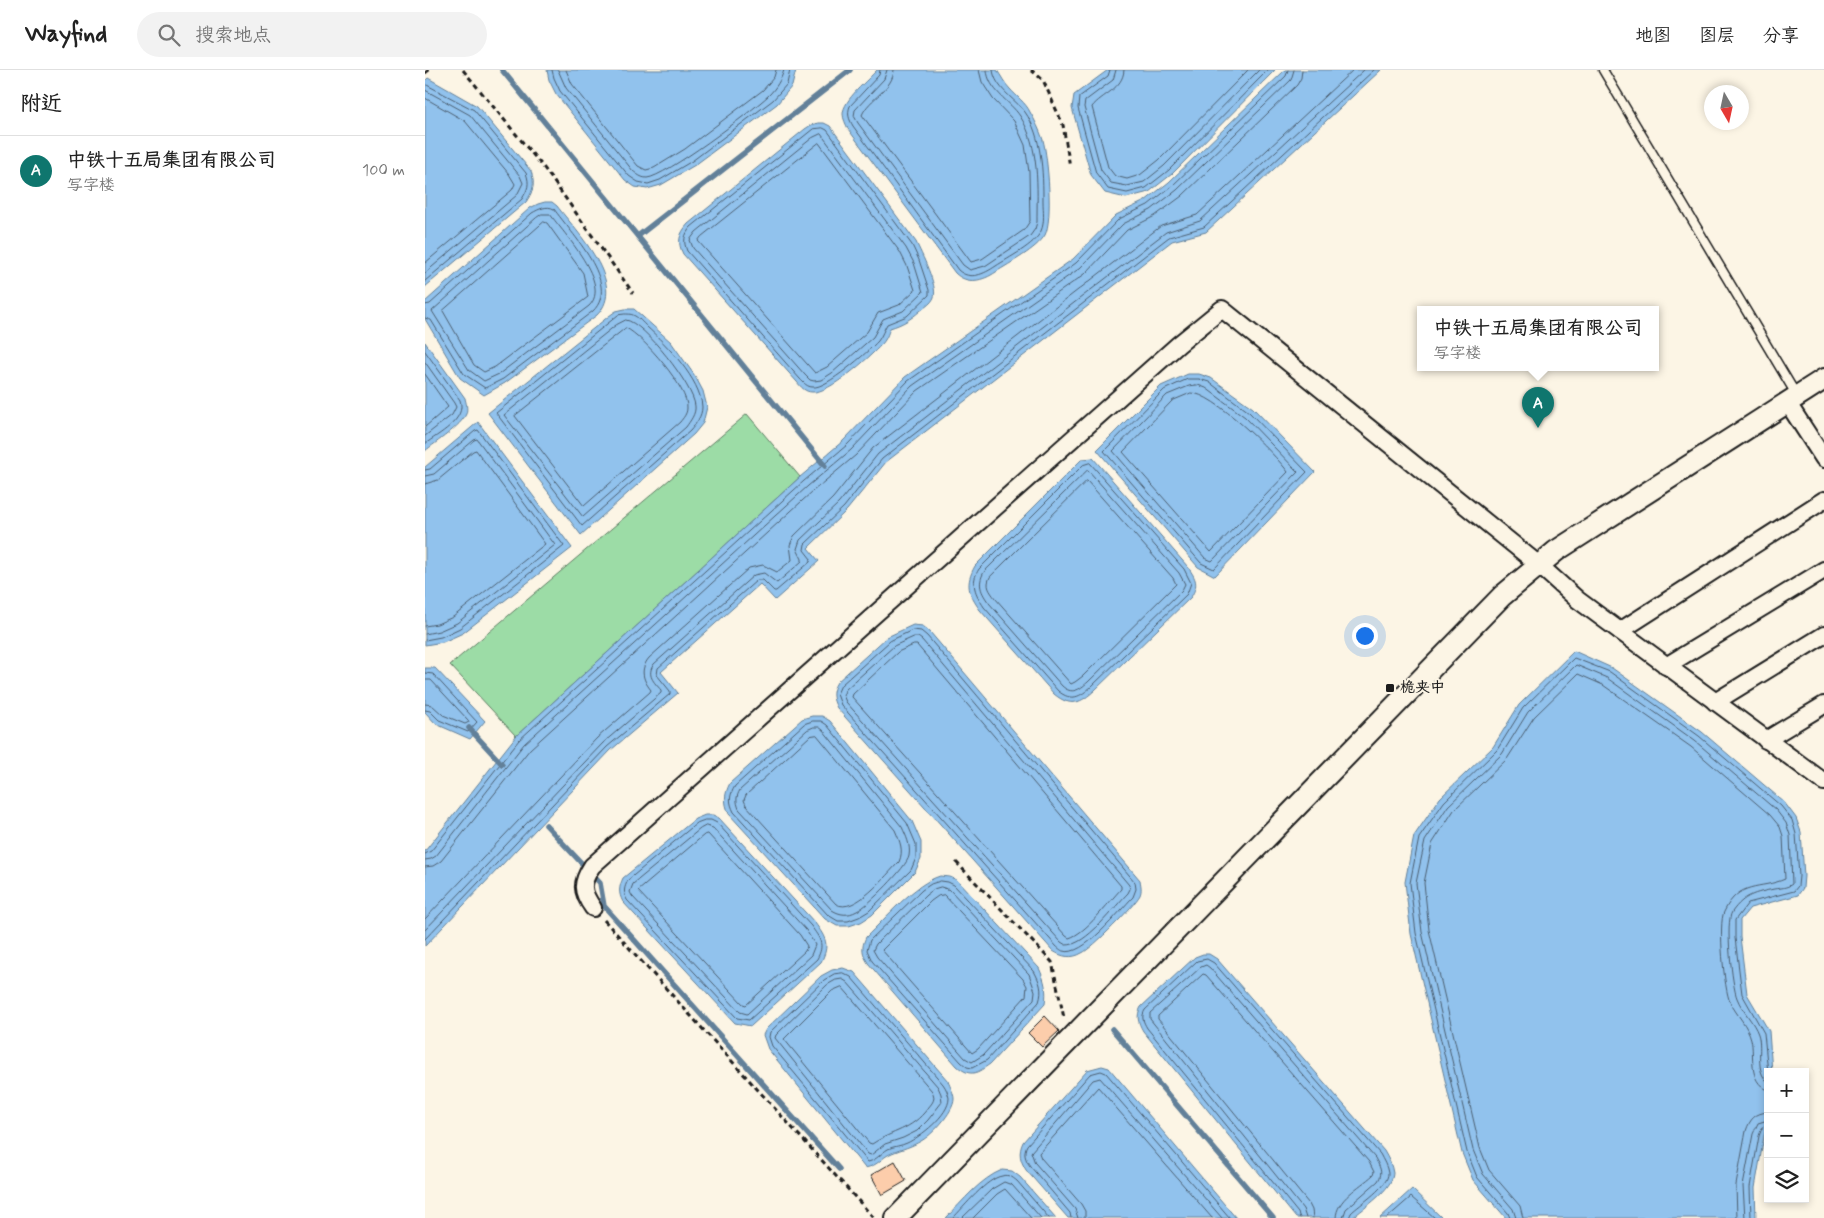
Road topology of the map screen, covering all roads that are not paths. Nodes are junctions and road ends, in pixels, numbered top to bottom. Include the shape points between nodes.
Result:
1 (1603, 70) edge
2 (1824, 379) edge
3 (1792, 399) junction
4 (1824, 459) edge
5 (1824, 500) edge
6 (1539, 565) junction
7 (1824, 570) edge
8 (1620, 631) junction
9 (1824, 635) edge
10 (1666, 666) junction
11 (1715, 702) junction
12 (1824, 705) edge
13 (1766, 740) junction
14 (1824, 782) edge
15 (593, 908) road end
16 (896, 1218) edge

1 - 3 lane
2 - 3 street
3 - 4 street
3 - 6 street
5 - 8 street
6 - 8 street
6 - 15 street via 1222,309 592,866 583,887
6 - 16 street via 1502,596
7 - 10 street
8 - 10 street
9 - 11 street
10 - 11 street
11 - 13 street
12 - 13 street
13 - 14 street

